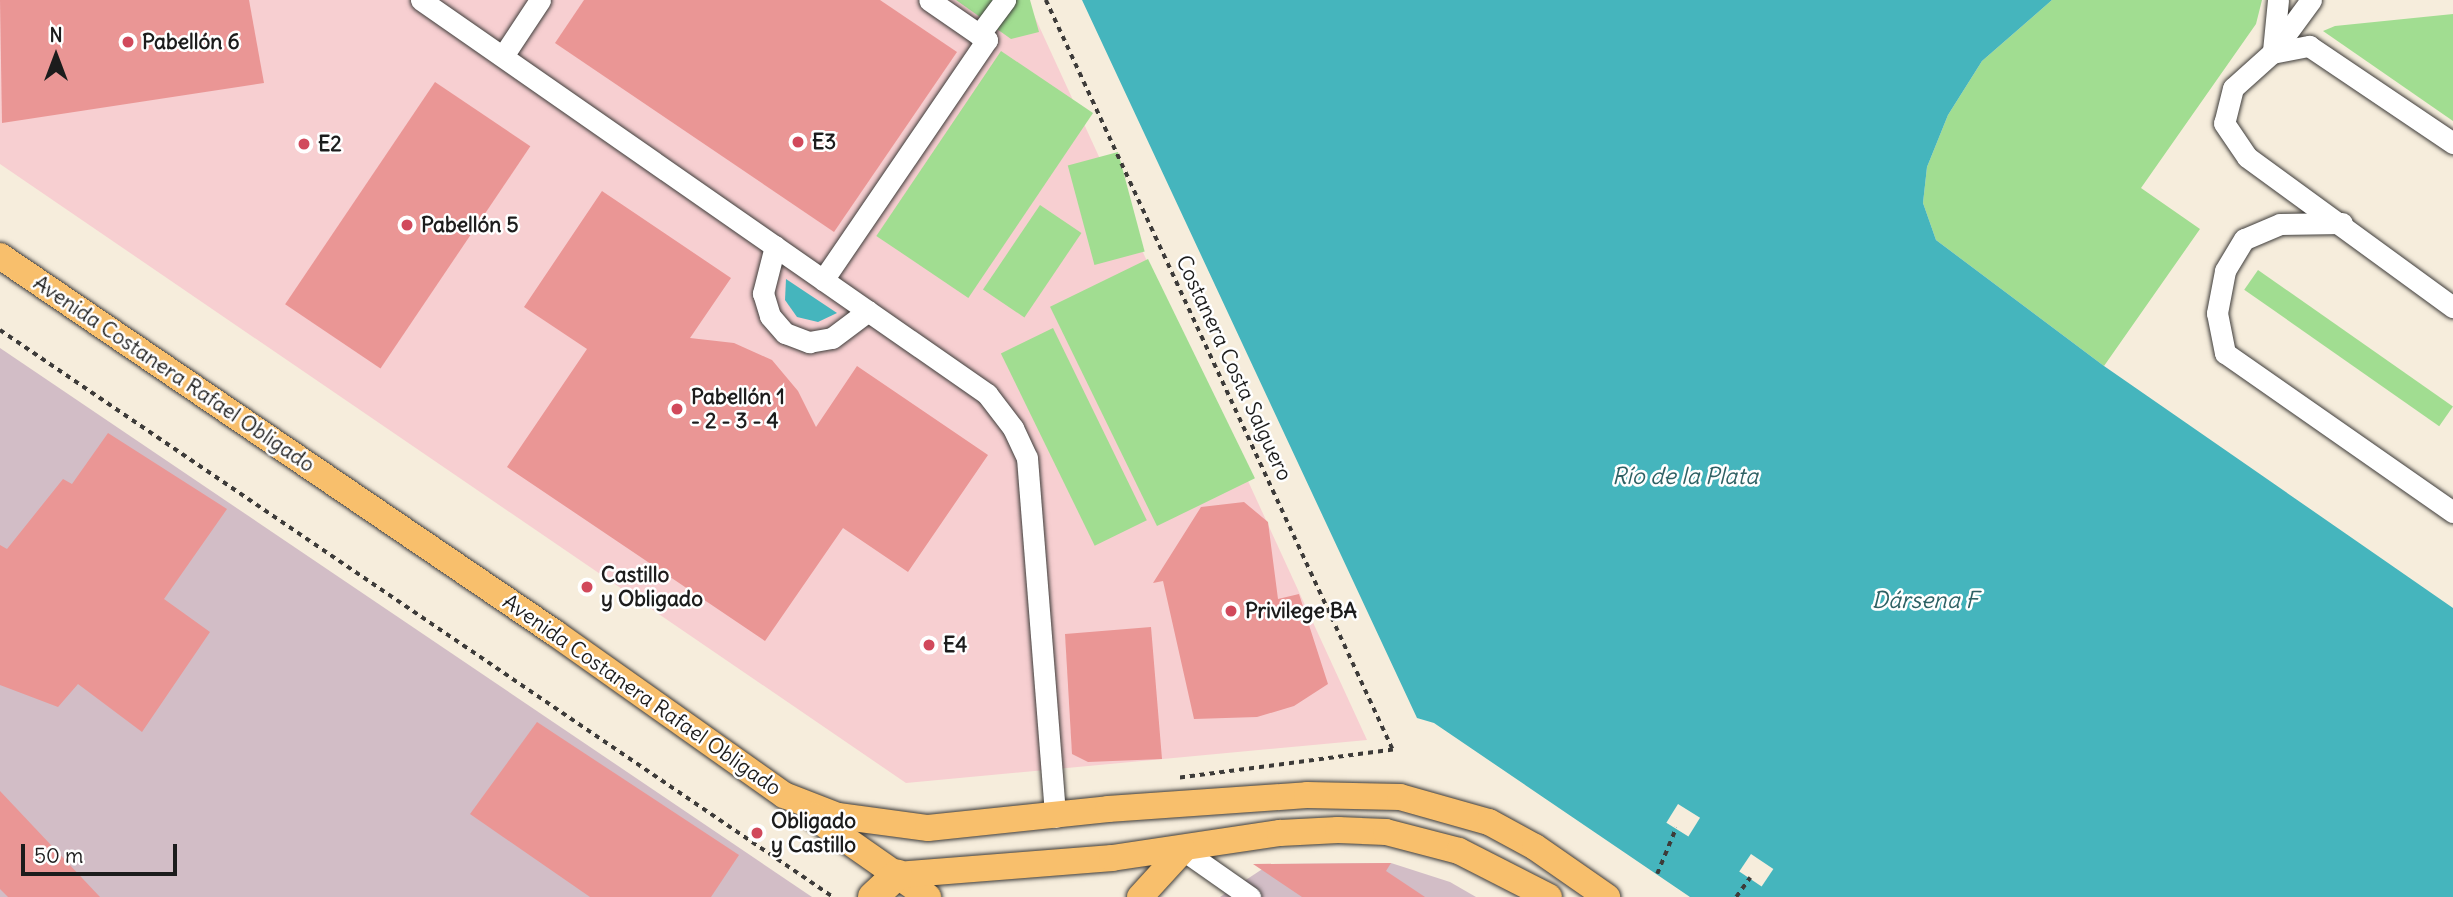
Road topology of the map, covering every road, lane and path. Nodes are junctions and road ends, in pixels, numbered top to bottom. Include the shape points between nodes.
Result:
1 (421, 0) edge
2 (540, 0) edge
3 (929, 0) edge
4 (1005, 0) edge
5 (1046, 0) edge
6 (2278, 0) edge
7 (2311, 0) edge
8 (979, 35) junction
9 (2272, 53) junction
10 (503, 56) junction
11 (2453, 143) edge
12 (2342, 223) junction
13 (775, 246) junction
14 (0, 256) edge
15 (823, 280) junction
16 (2453, 307) edge
17 (869, 311) junction
18 (0, 330) edge
19 (2453, 512) edge
20 (1174, 779) dead end
21 (784, 796) junction
22 (1055, 817) junction
23 (1676, 828) dead end
24 (1183, 850) junction
25 (1657, 874) dead end
26 (897, 875) junction
27 (1750, 878) dead end
28 (833, 897) edge
29 (873, 897) edge
30 (928, 897) edge
31 (1140, 897) edge
32 (1250, 897) edge
33 (1549, 897) edge
34 (1607, 897) edge
35 (1736, 897) edge

1 - 10 street
2 - 10 street
3 - 8 street
4 - 8 street
5 - 20 path, Costanera Costa Salguero via 1393,750
6 - 9 street
7 - 9 street
8 - 15 street via 987,40
9 - 11 street via 2308,46
9 - 12 street via 2233,88 2224,123 2247,157
10 - 13 street
12 - 16 street
12 - 19 street via 2280,224 2244,239 2225,271 2217,313 2225,353
13 - 15 street
13 - 17 street via 763,293 771,316 785,334 809,342 832,338
14 - 21 main road, Avenida Costanera Rafael Obligado via 555,633
15 - 17 street
17 - 22 street via 987,394 1013,428 1027,458
18 - 28 path
21 - 22 main road, Avenida Costanera Rafael Obligado via 838,816 882,825 953,828
21 - 26 main road
22 - 34 main road, Avenida Costanera Rafael Obligado via 1318,795 1400,797 1489,822 1535,846
23 - 25 path
24 - 26 main road
24 - 31 main road
24 - 32 street
24 - 33 main road via 1316,830 1386,832 1460,851
26 - 29 highway
26 - 30 main road
27 - 35 path

